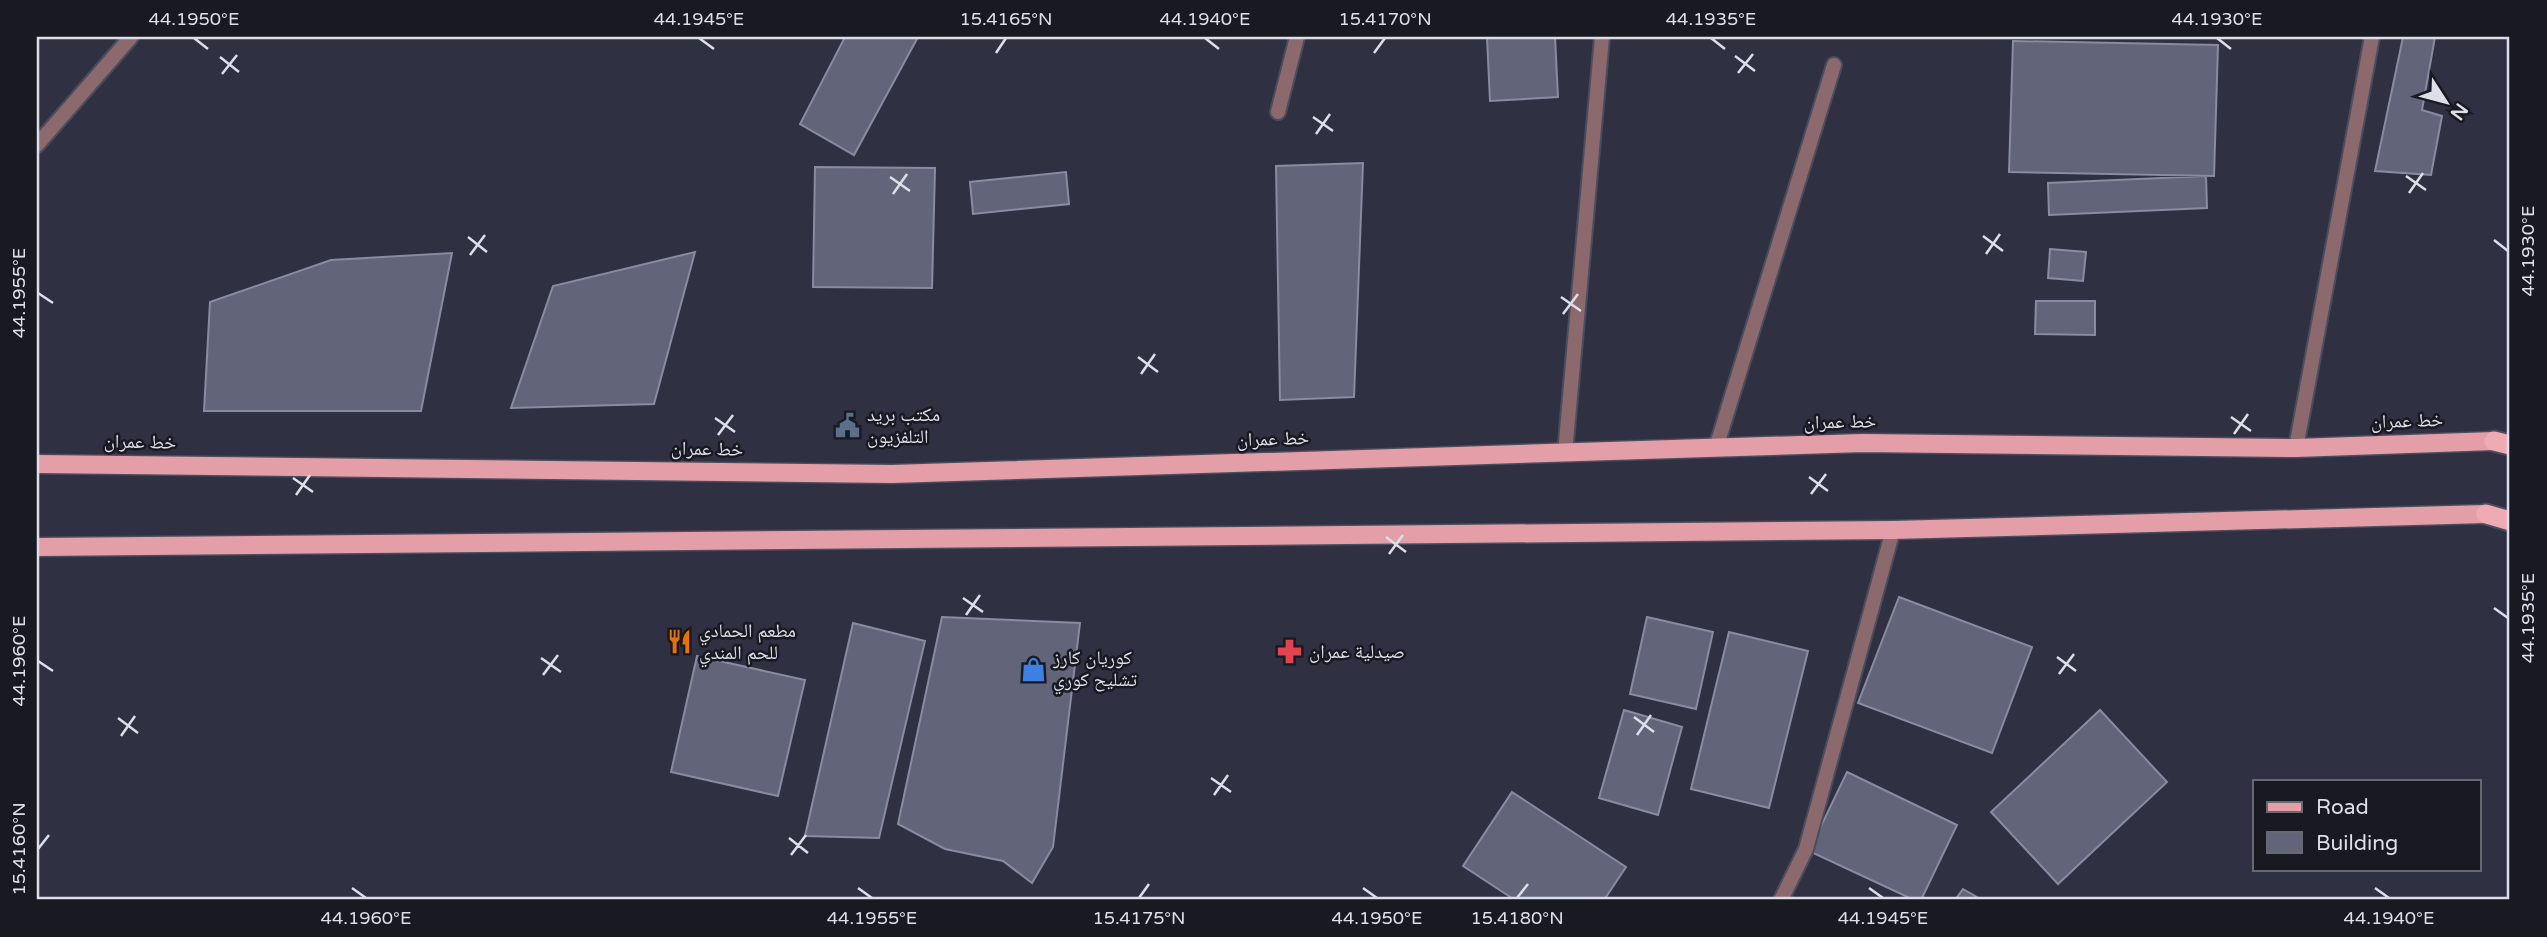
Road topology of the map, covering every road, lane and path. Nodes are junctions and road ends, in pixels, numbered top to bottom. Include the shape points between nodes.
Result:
1 (131, 37) edge
2 (1297, 37) edge
3 (1602, 37) edge
4 (2372, 37) edge
5 (1834, 65) dead end
6 (1278, 112) dead end
7 (37, 145) edge
8 (2505, 441) edge
9 (1716, 448) junction
10 (2296, 448) junction
11 (1565, 453) junction
12 (37, 464) edge
13 (2510, 513) edge
14 (2486, 514) junction
15 (2510, 521) edge
16 (1893, 530) junction
17 (37, 547) edge
18 (1781, 900) edge

1 - 7 street
2 - 6 street
3 - 11 street
4 - 10 street
5 - 9 street
8 - 10 main road, خط عمران
9 - 10 main road, خط عمران via 1862,443
9 - 11 main road, خط عمران
11 - 12 main road, خط عمران via 892,474
13 - 14 highway
14 - 15 highway
14 - 16 main road
16 - 17 main road
16 - 18 street via 1806,849

